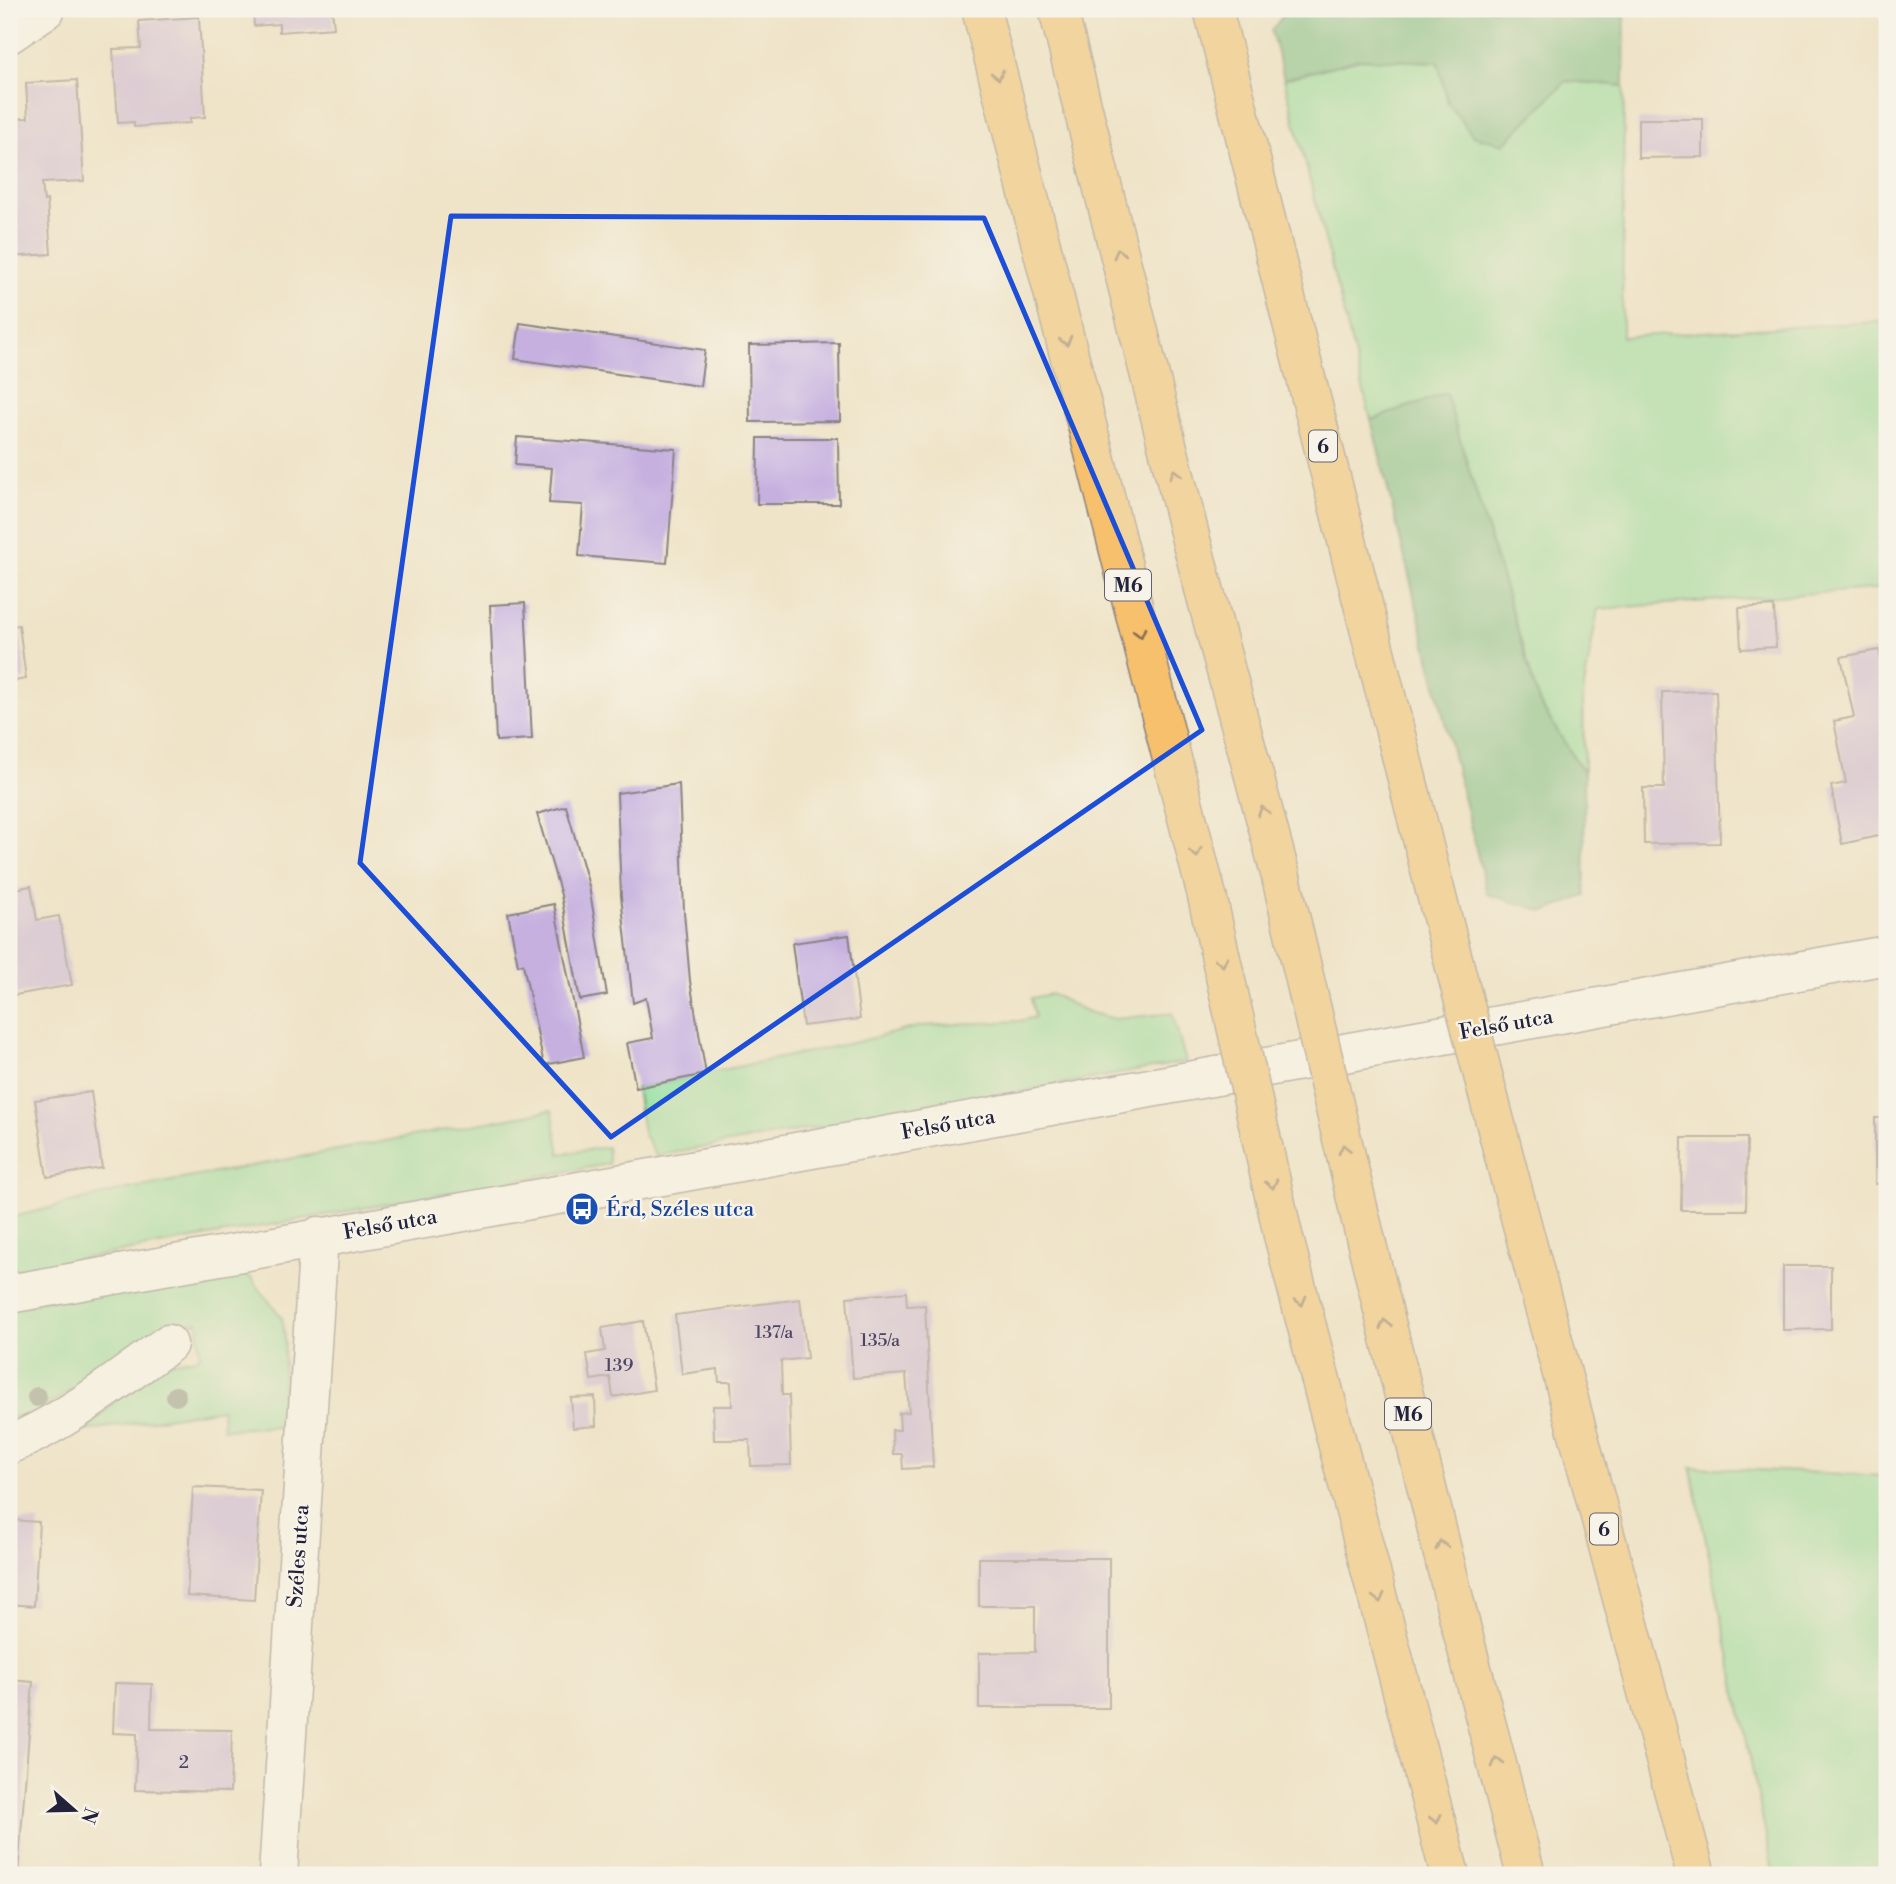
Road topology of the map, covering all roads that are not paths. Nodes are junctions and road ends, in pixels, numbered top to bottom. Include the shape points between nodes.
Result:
1 (46, 9) edge
2 (982, 9) edge
3 (1058, 9) edge
4 (1213, 9) edge
5 (9, 34) edge
6 (1887, 955) edge
7 (319, 1236) junction
8 (9, 1293) edge
9 (168, 1344) dead end
10 (9, 1445) edge
11 (278, 1875) edge
12 (1450, 1875) edge
13 (1526, 1875) edge
14 (1696, 1875) edge

1 - 5 street
2 -> 12 main road, M6, bridge via 1207,896 1283,1235
13 -> 3 main road, M6, bridge via 1360,1216 1281,877
4 - 14 main road, 6, bridge via 1433,883
6 - 7 street, Felső utca
7 - 8 street, Felső utca
7 - 11 street, Széles utca
9 - 10 street via 38,1433

